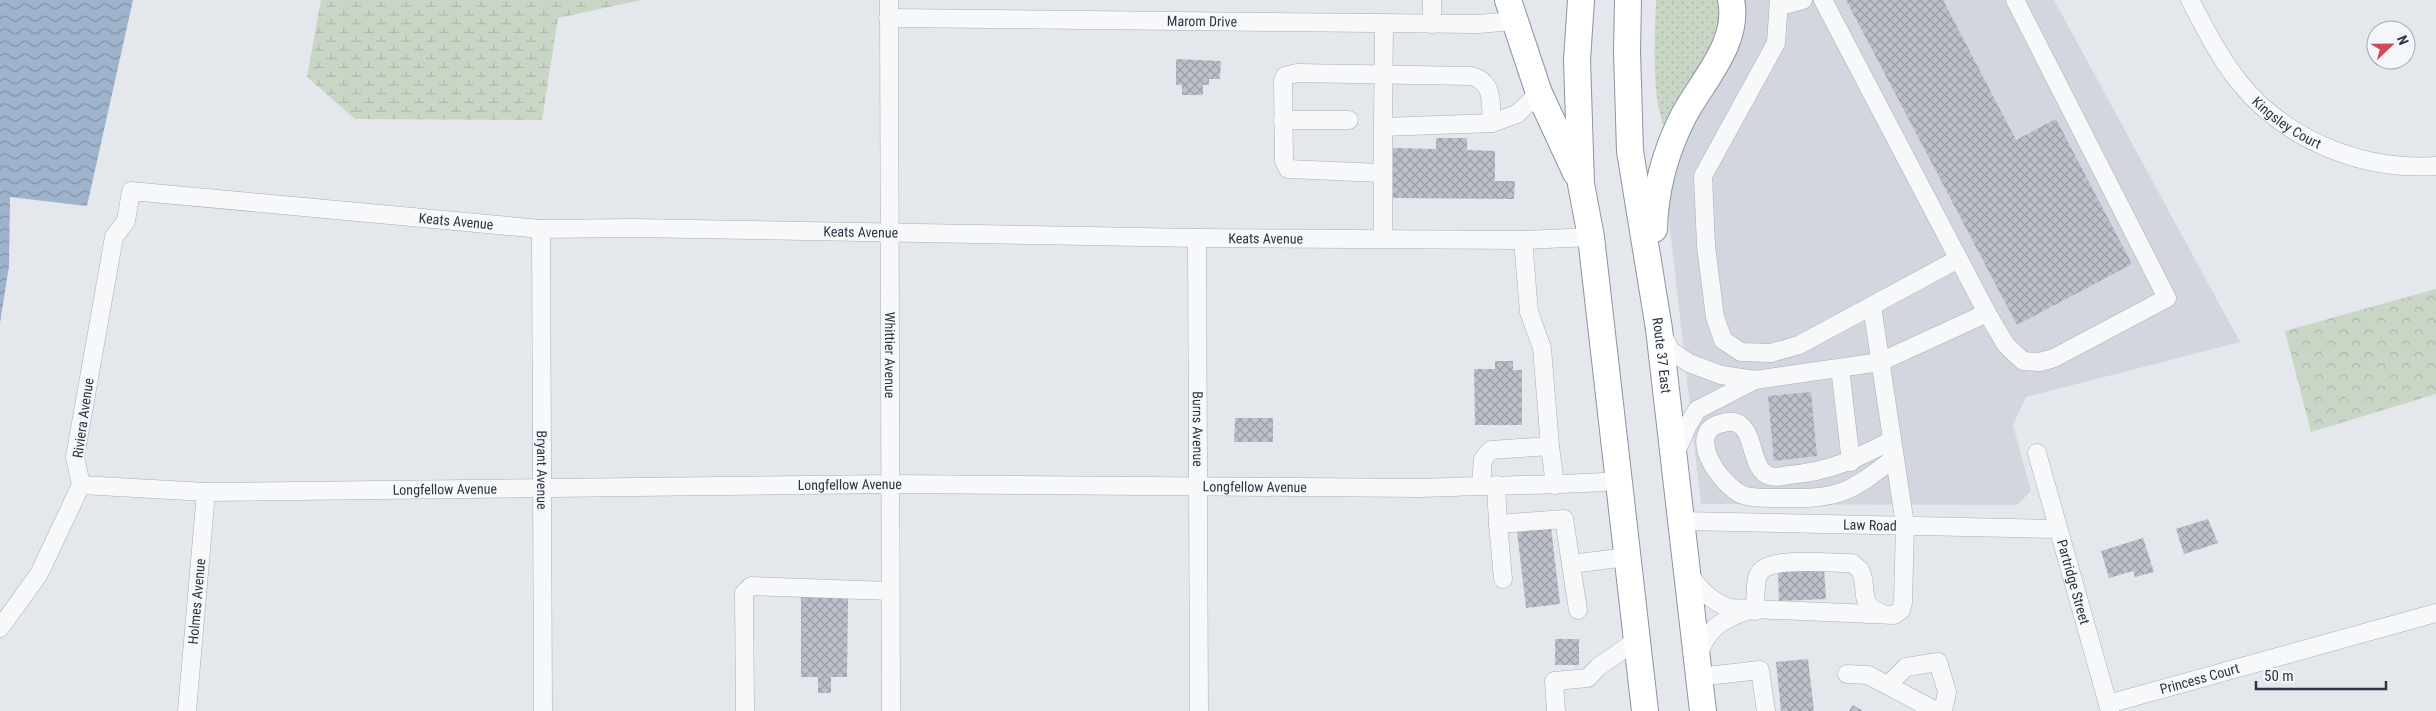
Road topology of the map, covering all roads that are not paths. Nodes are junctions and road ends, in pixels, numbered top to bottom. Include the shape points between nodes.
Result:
1 (1432, 0) edge
2 (1581, 0) edge
3 (1628, 0) edge
4 (1731, 0) edge
5 (1803, 0) edge
6 (1823, 0) edge
7 (2014, 0) edge
8 (2190, 0) edge
9 (1780, 3) edge
10 (889, 9) edge
11 (1511, 11) edge
12 (1384, 23) junction
13 (1432, 24) junction
14 (1383, 76) junction
15 (1539, 93) junction
16 (1283, 120) junction
17 (1349, 120) dead end
18 (1492, 123) junction
19 (1383, 127) junction
20 (2436, 166) edge
21 (1382, 173) junction
22 (1581, 184) junction
23 (131, 191) joint
24 (541, 229) junction
25 (889, 232) junction
26 (1591, 237) junction
27 (1197, 238) junction
28 (1382, 238) junction
29 (1523, 240) junction
30 (1958, 259) junction
31 (1654, 298) junction
32 (1872, 306) junction
33 (1987, 313) junction
34 (1659, 329) junction
35 (1880, 362) junction
36 (1840, 368) junction
37 (1755, 380) junction
38 (1892, 440) junction
39 (1550, 446) junction
40 (2037, 453) dead end
41 (1675, 454) junction
42 (1894, 458) junction
43 (1851, 462) junction
44 (1618, 481) junction
45 (890, 484) junction
46 (81, 485) junction
47 (1488, 485) junction
48 (1555, 485) junction
49 (1199, 486) junction
50 (544, 488) junction
51 (206, 492) junction
52 (1682, 521) junction
53 (1498, 524) junction
54 (1905, 525) junction
55 (2057, 529) junction
56 (1627, 557) junction
57 (1571, 564) junction
58 (1688, 570) junction
59 (1503, 579) dead end
60 (890, 591) junction
61 (1578, 610) dead end
62 (1752, 611) junction
63 (2436, 613) edge
64 (1883, 614) junction
65 (0, 628) edge
66 (1637, 640) junction
67 (1697, 670) junction
68 (1847, 674) dead end
69 (1888, 685) junction
70 (2109, 708) edge
71 (187, 711) edge
72 (543, 711) edge
73 (745, 711) edge
74 (891, 711) edge
75 (1199, 711) edge
76 (1556, 711) edge
77 (1645, 711) edge
78 (1702, 711) edge
79 (1766, 711) edge
80 (1936, 711) edge
81 (1943, 711) edge

1 - 13 street
2 - 22 highway via 1577,60
3 - 31 highway, Route 37 East via 1630,151
4 - 31 highway via 1730,32 1684,116 1662,168 1654,200
5 - 9 street
6 - 30 street
7 - 33 street via 2167,298 2054,358 2040,362 2023,362 2006,345
8 - 20 street, Kingsley Court via 2212,43 2240,83 2265,108 2304,137 2342,154 2368,161 2417,168
9 - 32 street via 1776,43 1703,176 1706,246 1715,317 1723,340 1741,352 1771,353 1799,345
10 - 12 street, Marom Drive
10 - 25 street, Whittier Avenue
11 - 13 street, Marom Drive via 1478,24
11 - 15 highway
12 - 13 street, Marom Drive
12 - 14 street
14 - 16 street via 1287,74 1283,80
14 - 18 street via 1480,78 1489,89
14 - 19 street
15 - 18 street via 1517,114
15 - 22 highway
16 - 17 street
16 - 21 street via 1284,161 1288,169
18 - 19 street
19 - 21 street
21 - 28 street
22 - 26 highway
23 - 24 street, Keats Avenue
23 - 46 street, Riviera Avenue via 126,222 114,237 75,457
24 - 25 street, Keats Avenue
24 - 50 street, Bryant Avenue
25 - 27 street, Keats Avenue
25 - 45 street, Whittier Avenue
26 - 29 street, Keats Avenue
26 - 44 highway
27 - 28 street, Keats Avenue
27 - 49 street, Burns Avenue
28 - 29 street, Keats Avenue
29 - 39 street via 1529,312 1542,348
30 - 32 street
30 - 33 street
31 - 34 highway, Route 37 East
32 - 35 street
33 - 35 street
34 - 37 street via 1671,351 1689,363 1721,375
34 - 41 highway, Route 37 East
35 - 36 street
35 - 38 street
36 - 37 street
36 - 43 street
37 - 41 street via 1697,410
38 - 42 street
38 - 43 street
39 - 47 street via 1491,450 1483,458
39 - 48 street
40 - 55 street, Partridge Street
41 - 52 highway, Route 37 East
42 - 43 street via 1866,480 1839,494 1820,498 1743,495 1727,485 1715,471 1706,453 1706,438 1718,424 1740,425 1749,436 1761,472 1771,477 1808,474
42 - 54 street
44 - 48 street, Longfellow Avenue
44 - 56 highway
45 - 49 street, Longfellow Avenue
45 - 50 street, Longfellow Avenue
45 - 60 street, Whittier Avenue
46 - 51 street, Longfellow Avenue
46 - 65 street via 39,574
47 - 48 street, Longfellow Avenue
47 - 49 street, Longfellow Avenue via 1420,488
47 - 53 street
49 - 75 street, Burns Avenue
50 - 51 street, Longfellow Avenue
50 - 72 street, Bryant Avenue
51 - 71 street, Holmes Avenue
52 - 54 street, Law Road
52 - 58 highway, Route 37 East
53 - 57 street via 1564,519
53 - 59 street
54 - 55 street, Law Road
54 - 64 street via 1903,602 1901,610 1894,615
55 - 70 street, Partridge Street
56 - 57 street
56 - 66 highway
57 - 61 street
58 - 62 street via 1712,601 1729,608
58 - 67 highway, Route 37 East
60 - 73 street via 751,586 744,593
60 - 74 street, Whittier Avenue
62 - 64 street
62 - 64 street via 1758,576 1766,567 1782,563 1852,563 1860,570 1866,602 1874,611
62 - 67 street via 1730,617 1715,627 1703,640
63 - 70 street, Princess Court
66 - 76 street via 1598,667 1588,678 1554,681
66 - 77 highway
67 - 78 highway, Route 37 East
67 - 79 street via 1760,670
68 - 69 street via 1868,675
69 - 80 street
69 - 81 street via 1906,667 1938,662 1947,692

